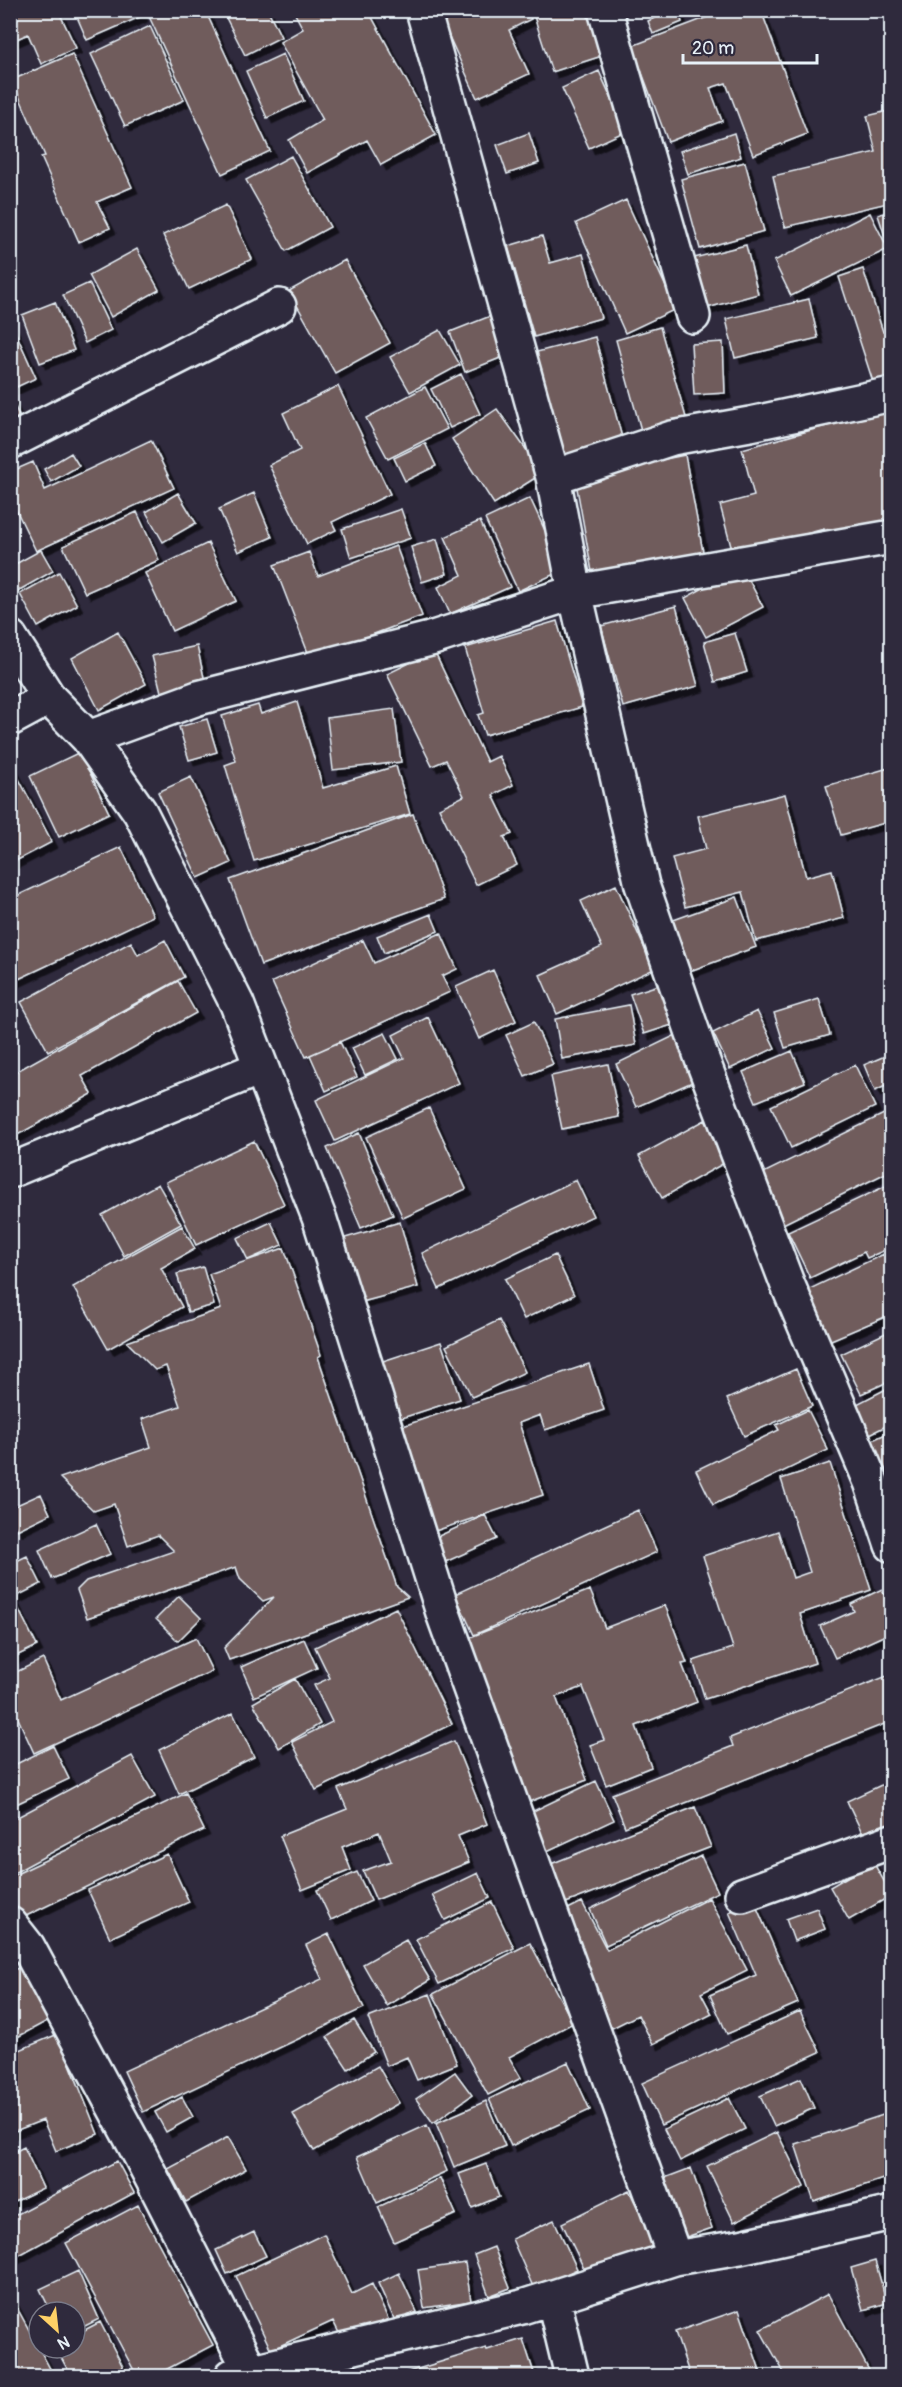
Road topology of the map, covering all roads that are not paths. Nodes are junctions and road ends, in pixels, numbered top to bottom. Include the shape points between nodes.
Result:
1 (423, 10) edge
2 (605, 10) edge
3 (279, 306) dead end
4 (693, 316) dead end
5 (891, 394) edge
6 (10, 442) edge
7 (553, 477) junction
8 (891, 537) edge
9 (575, 592) junction
10 (10, 637) edge
11 (50, 698) junction
12 (10, 719) edge
13 (88, 738) junction
14 (260, 1068) junction
15 (10, 1171) edge
16 (891, 1545) edge
17 (891, 1841) edge
18 (742, 1895) dead end
19 (10, 1924) edge
20 (891, 2213) edge
21 (675, 2258) junction
22 (553, 2297) junction
23 (242, 2374) edge
24 (572, 2376) edge

1 - 7 street
2 - 4 street
3 - 6 street
5 - 7 street via 672,438
7 - 9 street
8 - 9 street
9 - 13 street via 430,639 198,698
9 - 16 street via 642,885 702,1059 787,1283 871,1482
10 - 11 street
11 - 12 street
11 - 13 street
13 - 14 street via 140,812 237,1004
14 - 15 street
14 - 21 street via 320,1220 444,1616
17 - 18 street
19 - 23 street via 27,1947 141,2157
20 - 21 street
21 - 22 street
22 - 23 street
22 - 24 street

